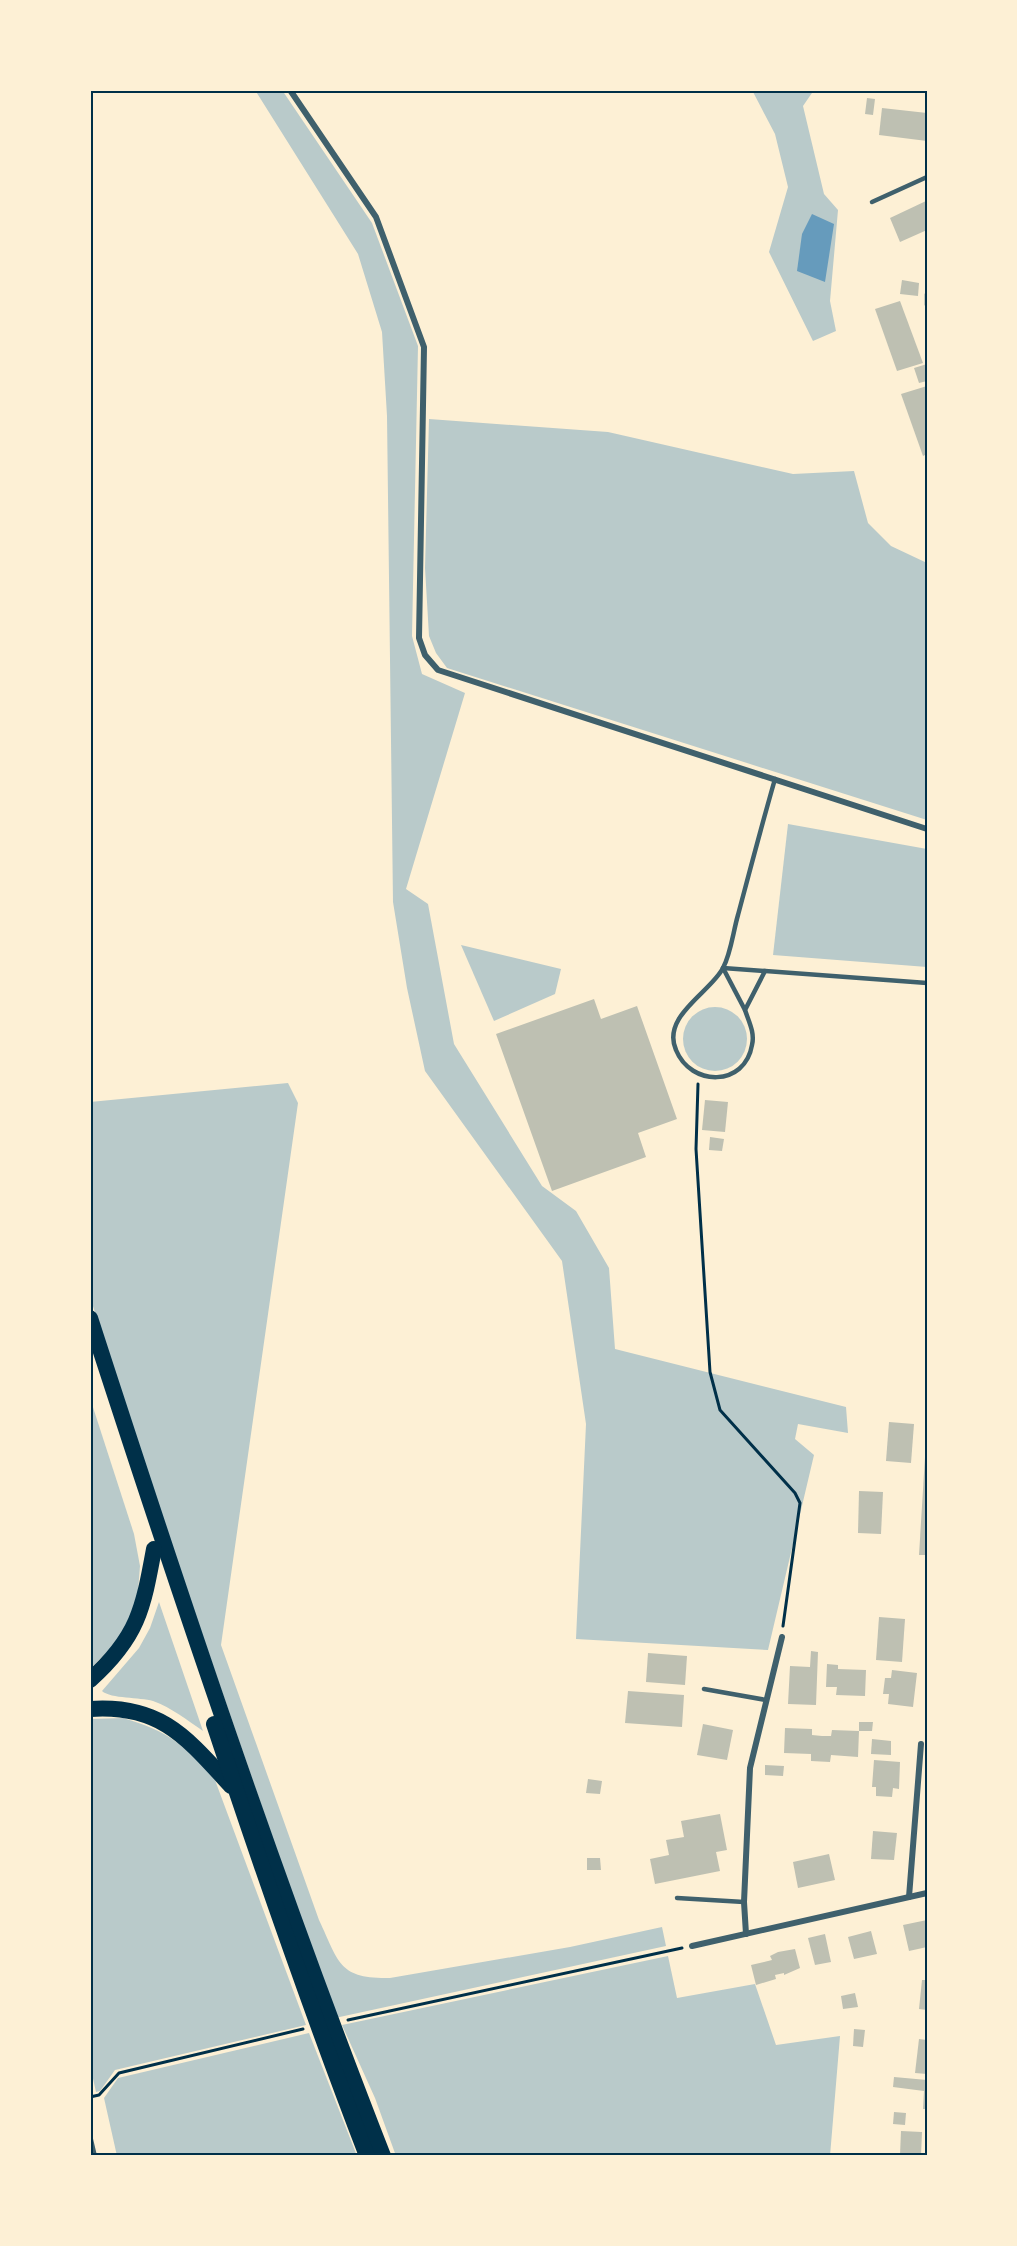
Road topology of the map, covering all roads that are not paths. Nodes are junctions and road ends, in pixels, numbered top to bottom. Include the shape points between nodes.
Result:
1 (290, 90) edge
2 (927, 177) edge
3 (872, 202) dead end
4 (927, 294) edge
5 (927, 305) edge
6 (775, 779) junction
7 (927, 829) edge
8 (723, 968) junction
9 (765, 971) junction
10 (927, 983) edge
11 (745, 1010) junction
12 (90, 1318) edge
13 (90, 1354) edge
14 (154, 1549) junction
15 (782, 1637) road end
16 (90, 1680) edge
17 (704, 1689) dead end
18 (766, 1700) junction
19 (90, 1709) edge
20 (921, 1744) dead end
21 (234, 1789) junction
22 (927, 1893) edge
23 (909, 1897) junction
24 (677, 1898) dead end
25 (744, 1902) junction
26 (746, 1934) junction
27 (692, 1946) road end
28 (90, 2139) edge
29 (94, 2156) edge
30 (367, 2156) edge
31 (382, 2156) edge

1 - 6 street via 376,217 424,347 419,638 425,655 438,670
2 - 3 lane
4 - 5 lane
6 - 7 street
6 - 8 lane
8 - 9 lane
8 - 11 lane
8 - 11 lane via 677,1023 674,1047 684,1066 711,1078 724,1076 746,1061 752,1046 752,1028
9 - 10 lane
9 - 11 lane
12 - 31 highway via 260,1823
13 - 14 highway
14 - 16 highway via 143,1606 131,1633 109,1663
14 - 21 highway
15 - 18 street
17 - 18 lane
18 - 25 street via 750,1768
19 - 21 highway via 123,1709 159,1719 191,1742
20 - 23 street
21 - 30 highway
22 - 23 street
23 - 26 street
24 - 25 lane
25 - 26 street
26 - 27 street
28 - 29 street

